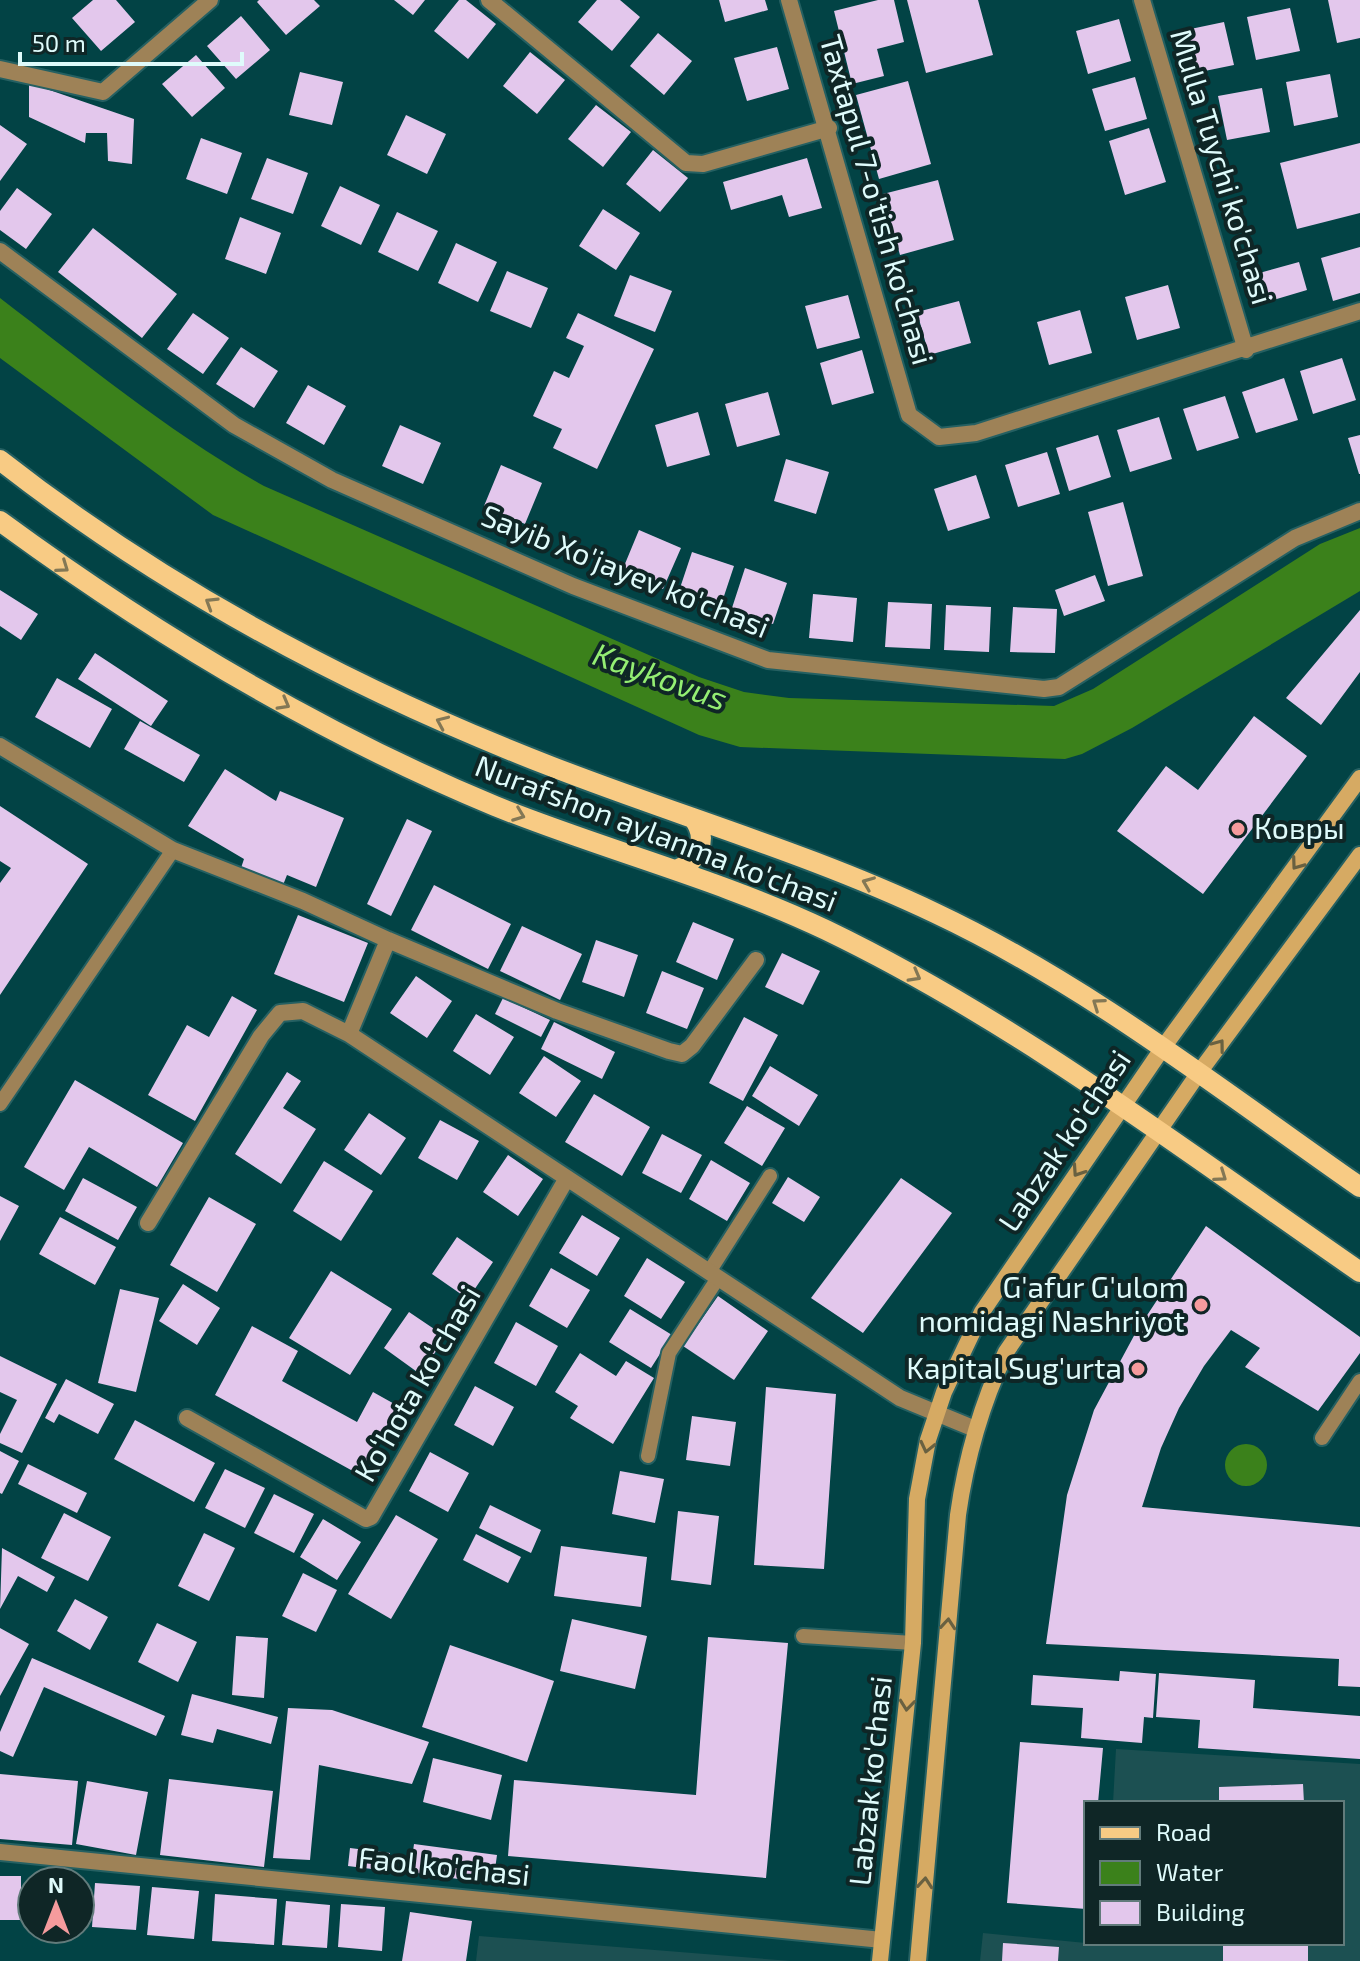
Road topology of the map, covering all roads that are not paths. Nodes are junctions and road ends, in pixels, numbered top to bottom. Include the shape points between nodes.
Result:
1 (210, 0) edge
2 (489, 0) edge
3 (789, 0) edge
4 (1142, 0) edge
5 (0, 69) edge
6 (829, 128) junction
7 (0, 251) edge
8 (1360, 311) edge
9 (1246, 350) junction
10 (0, 460) edge
11 (1360, 511) edge
12 (0, 521) edge
13 (0, 746) edge
14 (1360, 778) edge
15 (693, 818) junction
16 (173, 850) junction
17 (1360, 855) edge
18 (676, 870) junction
19 (388, 940) junction
20 (756, 960) dead end
21 (349, 1034) junction
22 (1162, 1049) junction
23 (1198, 1074) junction
24 (0, 1104) edge
25 (1122, 1107) junction
26 (1157, 1131) junction
27 (770, 1176) dead end
28 (567, 1178) junction
29 (1360, 1187) edge
30 (148, 1223) dead end
31 (1360, 1272) edge
32 (713, 1275) junction
33 (1360, 1381) edge
34 (936, 1415) junction
35 (187, 1418) dead end
36 (975, 1429) junction
37 (1322, 1438) dead end
38 (648, 1456) dead end
39 (803, 1636) dead end
40 (913, 1643) junction
41 (0, 1852) edge
42 (882, 1940) junction
43 (880, 1961) edge
44 (918, 1961) edge

1 - 5 street via 103,92
2 - 6 street via 686,163 703,164
3 - 6 street, Taxtapul 7-o'tish ko'chasi
4 - 9 street, Mulla Tuychi ko'chasi
6 - 9 street, Taxtapul 7-o'tish ko'chasi via 909,415 939,437 976,433
7 - 11 street, Sayib Xo'jayev ko'chasi via 188,394 332,480 573,586 768,660 1059,687 1295,538
8 - 9 street
15 -> 10 main road, Nurafshon aylanma ko'chasi via 486,741 339,673 163,573
12 -> 18 main road, Nurafshon aylanma ko'chasi via 136,617 328,728 487,802
13 - 16 street
14 -> 22 main road, Labzak ko'chasi
15 - 18 main road via 702,833 700,848 692,861
22 -> 15 main road, Nurafshon aylanma ko'chasi via 1073,986 980,934 873,885
16 - 19 street
16 - 24 lane
23 -> 17 main road, Labzak ko'chasi
18 -> 25 main road, Nurafshon aylanma ko'chasi via 820,927 913,975 1035,1046
19 - 20 street via 557,1011 682,1054
19 - 21 street
21 - 28 street
21 - 30 street via 303,1011 280,1013
22 - 23 main road, Nurafshon aylanma ko'chasi
22 - 25 main road, Labzak ko'chasi
23 - 26 main road, Labzak ko'chasi
23 - 29 main road, Nurafshon aylanma ko'chasi
25 - 26 main road, Nurafshon aylanma ko'chasi
25 -> 34 main road, Labzak ko'chasi via 982,1312
26 -> 31 main road, Nurafshon aylanma ko'chasi
26 - 36 main road, Labzak ko'chasi via 1006,1352
27 - 32 lane
28 - 32 street
28 - 35 street, Koʻhota koʻchasi via 371,1517 366,1519
32 - 34 street via 900,1398
32 - 38 lane via 669,1353
33 - 37 lane
34 - 36 street
34 -> 40 main road, Labzak ko'chasi via 917,1499
44 -> 36 main road, Labzak ko'chasi via 958,1515
39 - 40 lane
40 -> 42 main road, Labzak ko'chasi
41 - 42 street, Faol ko'chasi
42 - 43 main road, Labzak ko'chasi

